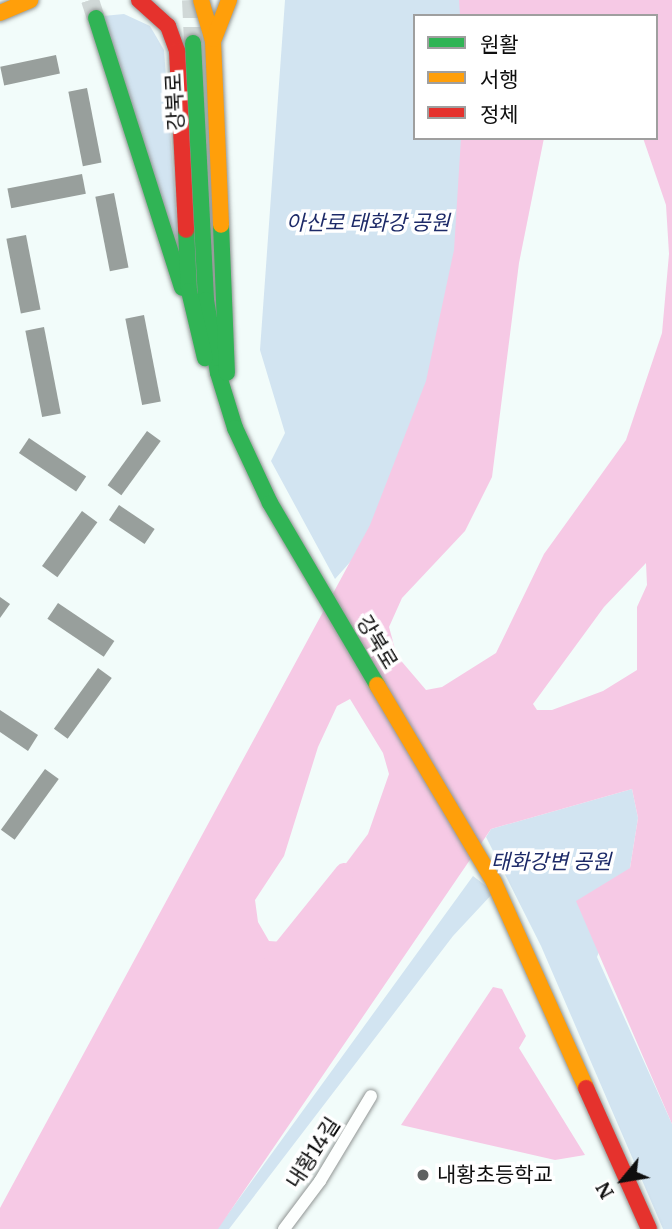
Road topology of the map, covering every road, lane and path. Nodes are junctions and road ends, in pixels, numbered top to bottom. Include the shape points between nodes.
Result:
1 (14, 0) edge
2 (30, 0) edge
3 (139, 0) edge
4 (201, 0) edge
5 (229, 0) edge
6 (0, 2) edge
7 (0, 13) edge
8 (96, 18) tunnel mouth
9 (213, 41) junction
10 (193, 43) tunnel mouth
11 (177, 51) junction
12 (197, 331) junction
13 (234, 428) junction
14 (371, 1096) dead end
15 (647, 1226) edge
16 (284, 1229) edge

1 - 6 main road
2 - 7 main road
3 - 11 main road via 168,26
4 - 9 main road
5 - 9 main road
8 - 12 main road
9 - 11 main road via 203,33 187,33 178,41
9 - 13 main road via 225,343
10 - 13 main road, 강북로 via 206,300 218,373
11 - 12 main road via 188,272
12 - 13 main road
13 - 15 main road, 강북로 via 494,882
14 - 16 street, 내황14길 via 320,1181

